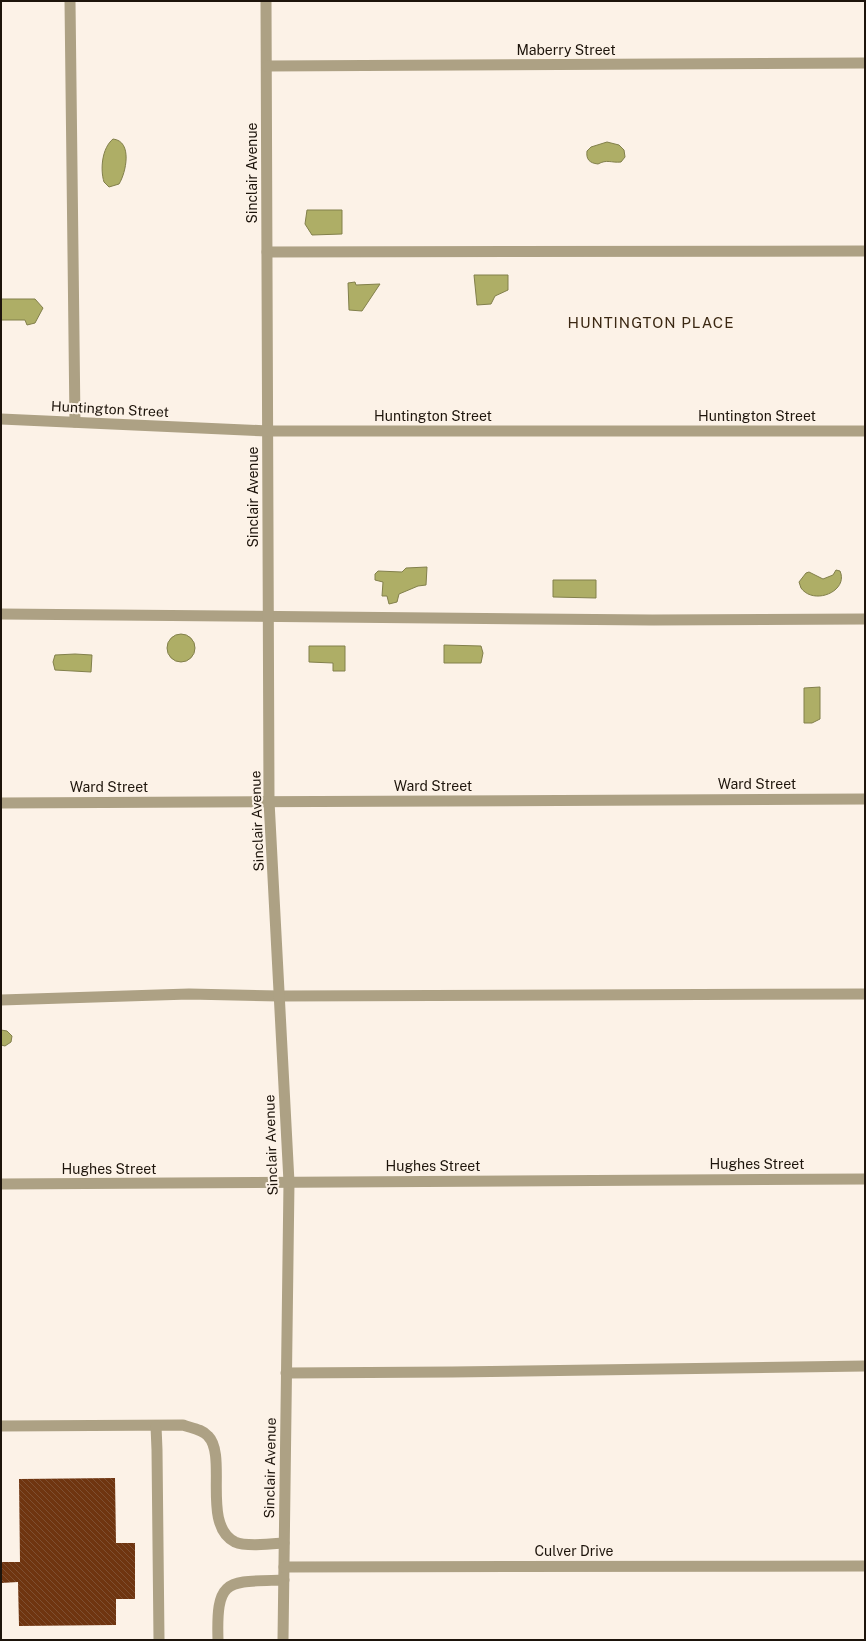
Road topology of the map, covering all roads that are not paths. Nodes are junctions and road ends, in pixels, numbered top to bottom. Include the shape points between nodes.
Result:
1 (70, 1) edge
2 (266, 1) edge
3 (865, 63) edge
4 (266, 66) junction
5 (865, 250) edge
6 (267, 252) junction
7 (1, 419) edge
8 (75, 422) junction
9 (268, 431) junction
10 (865, 431) edge
11 (1, 614) edge
12 (269, 616) junction
13 (865, 619) edge
14 (865, 799) edge
15 (269, 801) junction
16 (1, 803) edge
17 (865, 994) edge
18 (280, 996) junction
19 (1, 1000) edge
20 (865, 1179) edge
21 (289, 1182) junction
22 (1, 1184) edge
23 (865, 1366) edge
24 (286, 1373) junction
25 (1, 1426) edge
26 (156, 1426) junction
27 (284, 1543) junction
28 (865, 1566) edge
29 (284, 1567) junction
30 (284, 1580) junction
31 (159, 1640) edge
32 (218, 1640) edge
33 (283, 1640) edge

1 - 8 street
2 - 4 street, Sinclair Avenue
3 - 4 street, Maberry Street
4 - 6 street, Sinclair Avenue
5 - 6 street
6 - 9 street, Sinclair Avenue
7 - 8 street, Huntington Street
8 - 9 street, Huntington Street
9 - 10 street, Huntington Street
9 - 12 street, Sinclair Avenue
11 - 12 street
12 - 13 street via 652,620
12 - 15 street, Sinclair Avenue
14 - 15 street, Ward Street
15 - 16 street, Ward Street
15 - 18 street, Sinclair Avenue
17 - 18 street
18 - 19 street via 189,994
18 - 21 street, Sinclair Avenue
20 - 21 street, Hughes Street
21 - 22 street, Hughes Street
21 - 24 street, Sinclair Avenue
23 - 24 street
24 - 27 street, Sinclair Avenue
25 - 26 street
26 - 27 street via 183,1425 199,1430 212,1442 217,1507 220,1525 226,1535 236,1542
26 - 31 street
27 - 29 street, Sinclair Avenue
28 - 29 street, Culver Drive
29 - 30 street, Sinclair Avenue
30 - 32 street via 244,1581 231,1585 221,1595 217,1613
30 - 33 street, Sinclair Avenue

